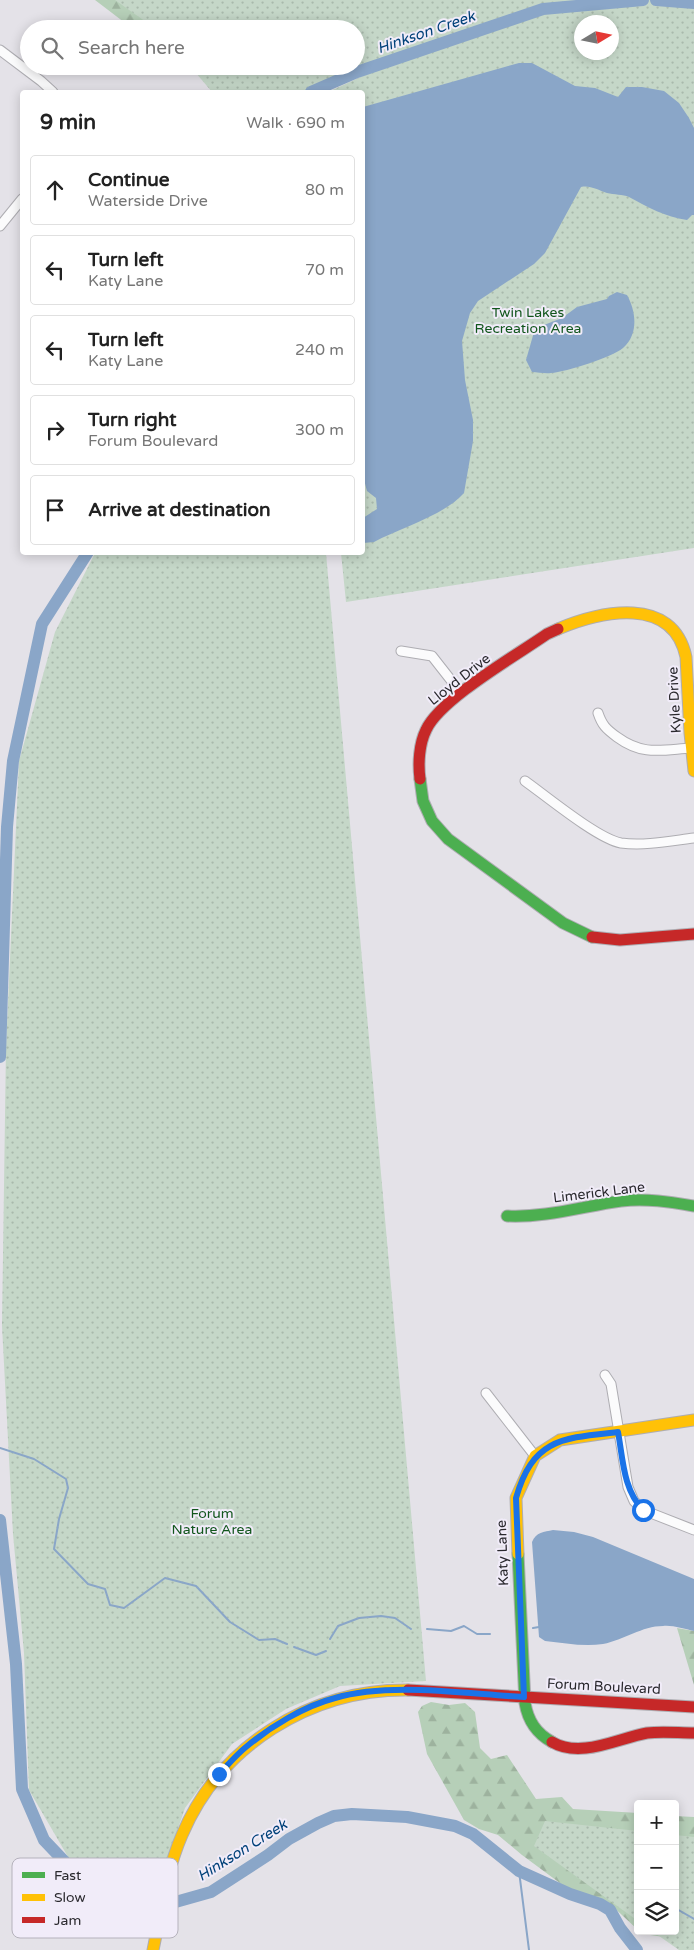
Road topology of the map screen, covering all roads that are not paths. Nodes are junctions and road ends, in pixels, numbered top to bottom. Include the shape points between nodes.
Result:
1 (0, 50) edge
2 (20, 65) edge
3 (33, 75) edge
4 (51, 90) edge
5 (20, 201) edge
6 (0, 226) edge
7 (676, 629) joint
8 (401, 651) dead end
9 (461, 693) junction
10 (598, 713) dead end
11 (691, 748) junction
12 (694, 771) edge
13 (525, 781) dead end
14 (694, 838) edge
15 (694, 934) edge
16 (694, 1206) edge
17 (507, 1216) dead end
18 (605, 1375) dead end
19 (486, 1393) dead end
20 (694, 1420) edge
21 (618, 1432) junction
22 (535, 1456) junction
23 (694, 1530) edge
24 (524, 1697) junction
25 (694, 1706) edge
26 (694, 1733) edge
27 (174, 1858) edge

1 - 2 street
3 - 4 street
5 - 6 street
7 - 9 street, Lloyd Drive via 658,616 641,612 576,621 547,634
7 - 11 street, Kyle Drive via 687,661
8 - 9 street via 432,656
9 - 15 street, Lloyd Drive via 437,712 421,744 419,772 423,801 432,821 448,839 563,923 595,938 620,940
10 - 11 street via 602,726 638,749
11 - 12 street, Kyle Drive
13 - 14 street via 600,834 620,843 646,844
16 - 17 street, Limerick Lane via 653,1200 623,1201
18 - 21 street via 611,1384
19 - 22 street
20 - 21 street, Katy Lane
21 - 22 street, Katy Lane via 560,1440
21 - 23 street via 628,1488 634,1501 643,1510
22 - 24 street, Katy Lane via 516,1498
24 - 25 street, Forum Boulevard
24 - 26 street, Katy Lane via 527,1717 540,1734 566,1748 597,1746 646,1733
24 - 27 street, Forum Boulevard via 395,1690 366,1692 334,1698 296,1714 244,1748 219,1774 197,1803

